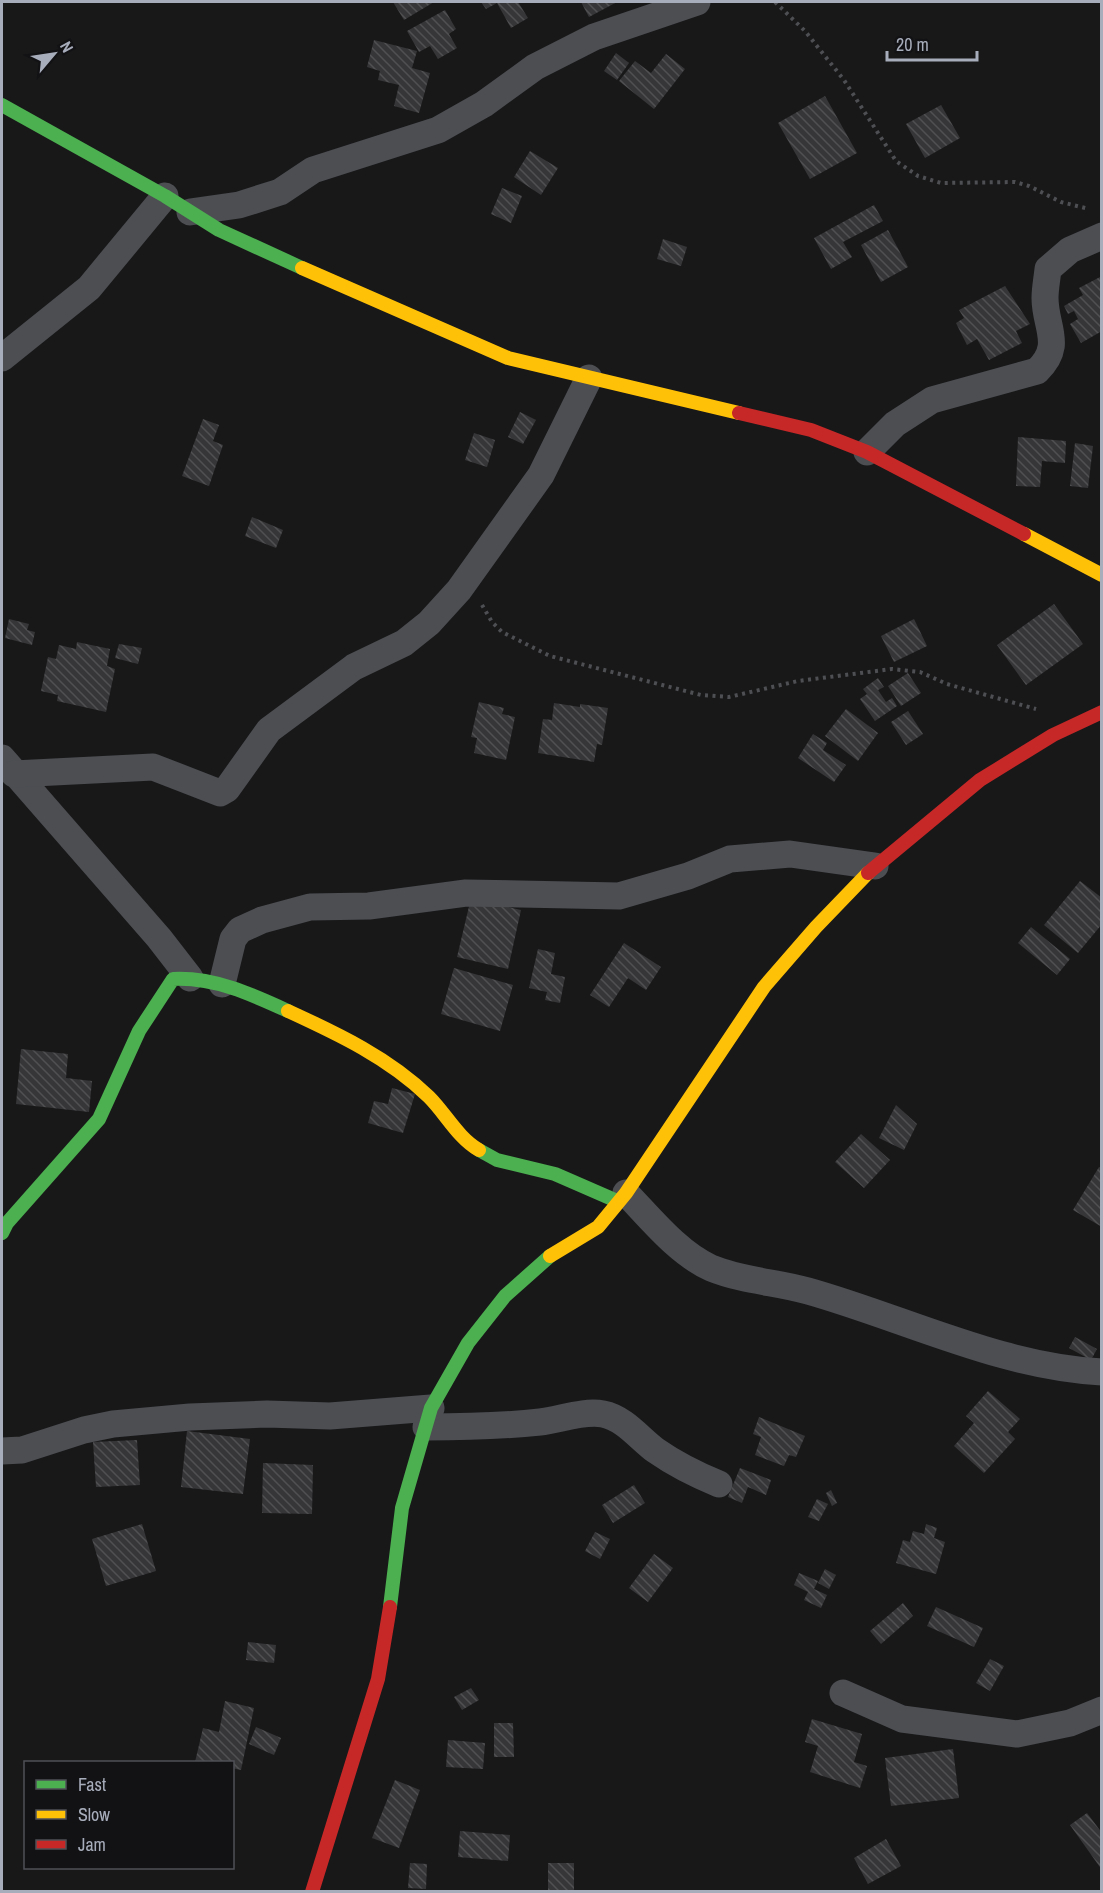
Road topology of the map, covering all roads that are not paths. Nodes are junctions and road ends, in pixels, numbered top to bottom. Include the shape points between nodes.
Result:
1 (697, 2) edge
2 (651, 8) edge
3 (2, 105) edge
4 (165, 196) junction
5 (190, 212) junction
6 (1098, 223) edge
7 (2, 358) edge
8 (589, 378) junction
9 (867, 452) junction
10 (1101, 575) edge
11 (1101, 712) edge
12 (8, 766) edge
13 (875, 866) junction
14 (190, 978) junction
15 (222, 984) junction
16 (621, 1197) junction
17 (2, 1233) edge
18 (1101, 1372) edge
19 (428, 1417) junction
20 (2, 1450) edge
21 (719, 1484) dead end
22 (843, 1693) dead end
23 (1101, 1710) edge
24 (312, 1892) edge

1 - 2 street
2 - 5 street via 535,68 438,130 313,170 280,192 259,199
3 - 4 street
4 - 5 street
4 - 7 street via 88,288
5 - 8 street via 219,230 508,358
6 - 9 street via 1048,269 1045,300 1052,344 1047,361 1037,370 932,400 895,424
8 - 9 street via 811,430
8 - 12 street via 541,475 429,623 404,643 354,666 269,730 235,780 220,793 153,767
9 - 10 street
11 - 13 street via 1053,735 980,780
12 - 14 street
13 - 15 street via 780,855 730,859 620,896 466,893 369,906 310,908 240,930 233,939
13 - 16 street via 764,987
14 - 15 street
14 - 17 street via 173,980 158,999 99,1119
15 - 16 street via 241,988 348,1039 429,1096 469,1144 497,1160 555,1174
16 - 18 street via 711,1268 806,1290 989,1350 1071,1371
16 - 19 street via 598,1227 543,1260 505,1296 468,1343
19 - 20 street via 267,1414 168,1419 84,1430 22,1450
19 - 21 street via 501,1426 605,1414 693,1473
19 - 24 street via 402,1508 378,1679
22 - 23 street via 902,1719 1017,1734 1070,1724

